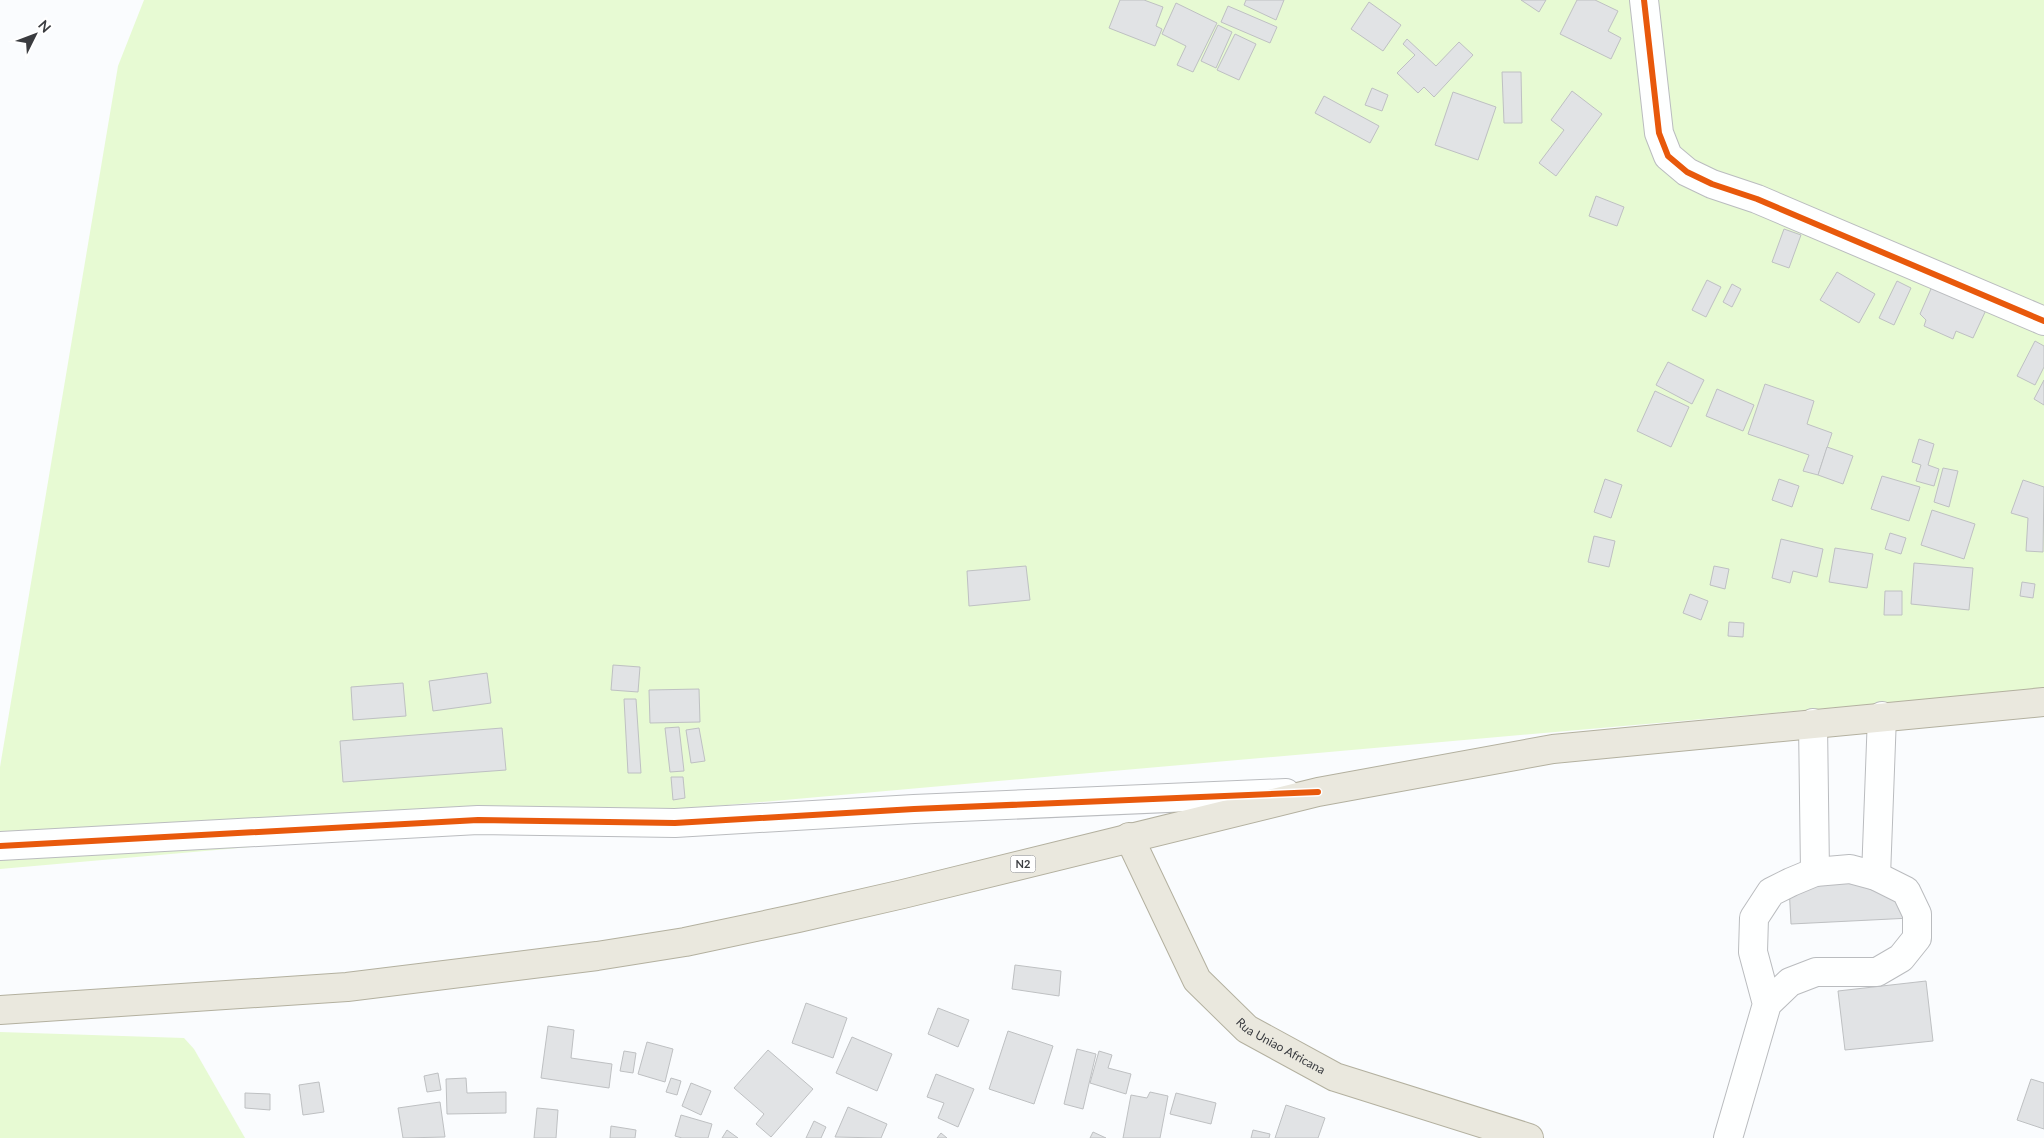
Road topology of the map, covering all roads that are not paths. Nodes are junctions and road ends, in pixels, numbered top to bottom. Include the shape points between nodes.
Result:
1 (1644, 0) edge
2 (2044, 321) edge
3 (2044, 702) edge
4 (1882, 716) junction
5 (1813, 723) junction
6 (1318, 792) junction
7 (1129, 837) junction
8 (0, 846) edge
9 (1815, 872) junction
10 (1876, 876) junction
11 (1767, 1004) junction
12 (0, 1010) edge
13 (1530, 1138) edge
14 (1728, 1138) edge

1 - 2 street via 1659,133 1668,156 1687,172
3 - 4 main road, N2
4 - 5 main road, N2
4 - 10 street
5 - 6 main road, N2 via 1553,749
5 - 9 street
6 - 7 main road, N2
6 - 8 street via 675,823 478,820
7 - 12 main road, N2 via 903,894 685,942 347,987
7 - 13 main road, Rua Uniao Africana via 1197,980 1247,1030 1335,1077
9 - 10 street via 1850,869
9 - 11 street via 1772,892 1754,918 1753,952
10 - 11 street via 1906,891 1917,914 1917,938 1900,958 1877,972 1816,972 1790,982
11 - 14 street

